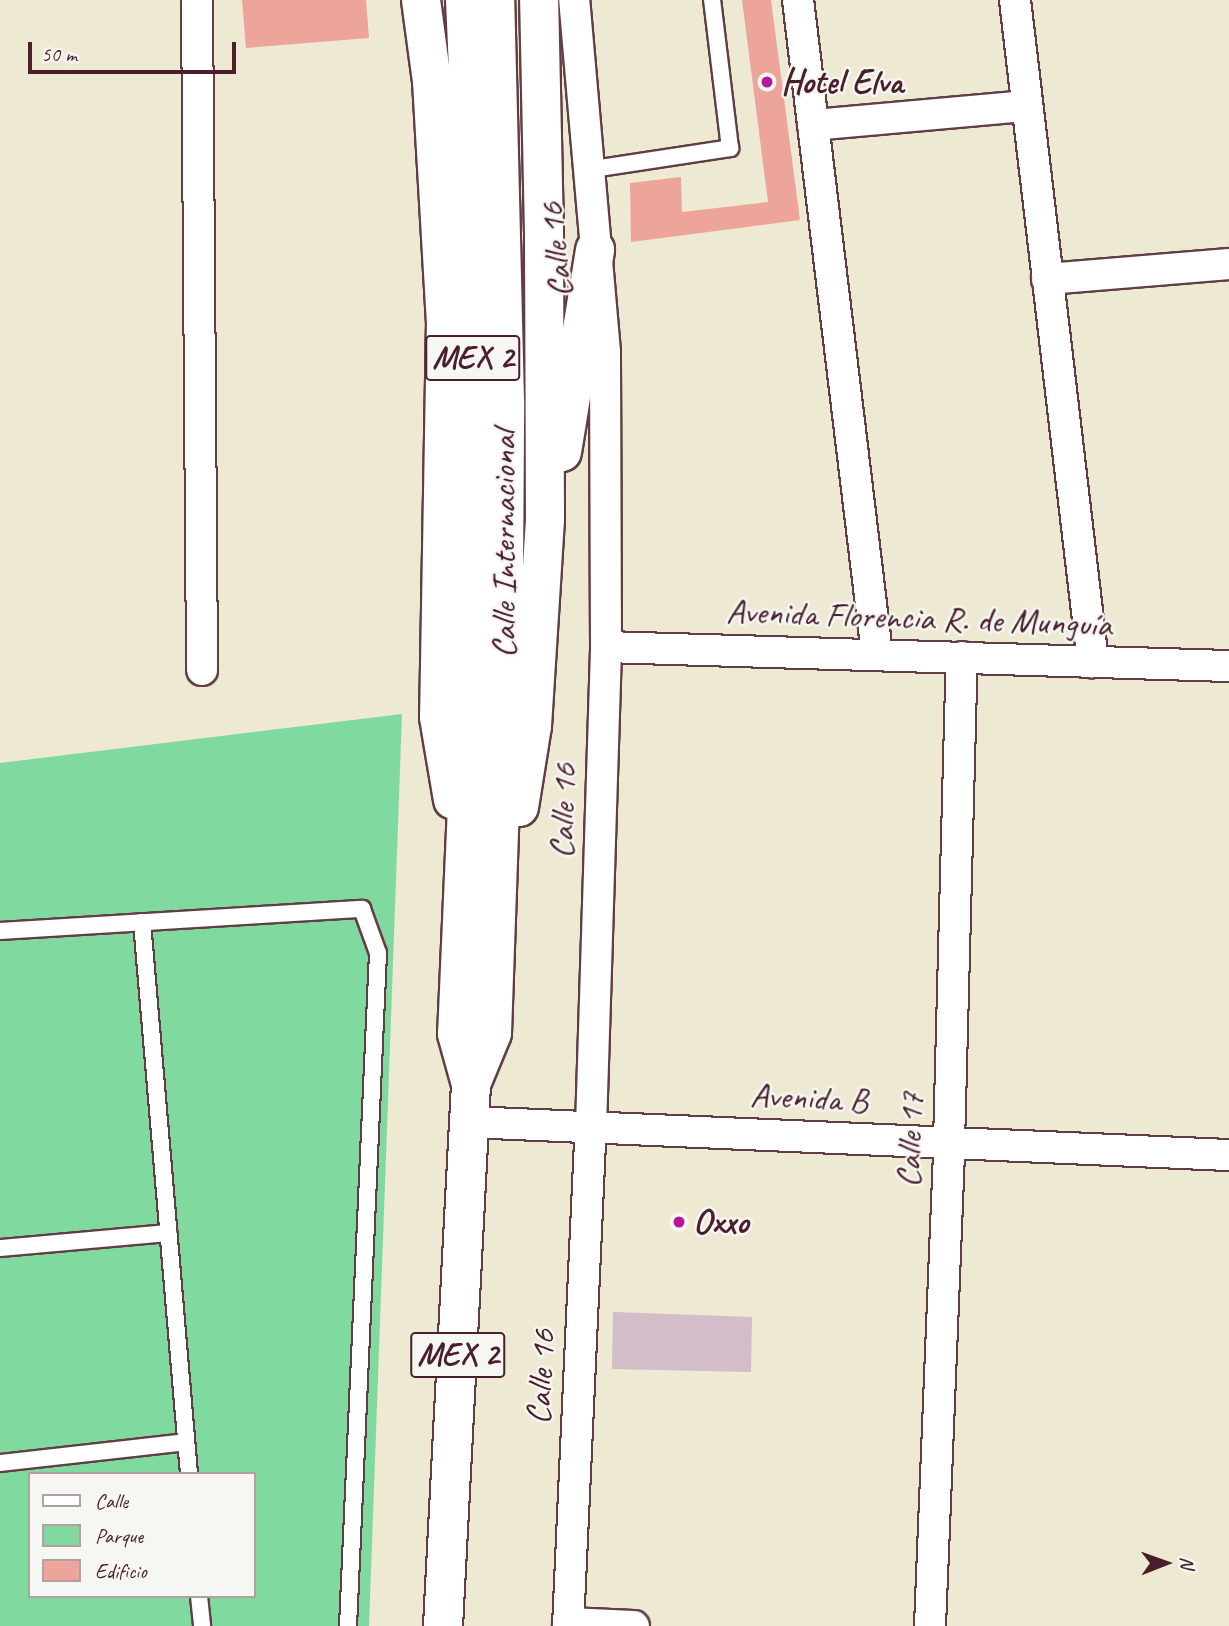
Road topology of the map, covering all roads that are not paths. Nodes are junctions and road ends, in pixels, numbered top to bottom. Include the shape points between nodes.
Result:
1 (197, 0) edge
2 (421, 0) edge
3 (464, 0) edge
4 (495, 0) edge
5 (540, 0) edge
6 (574, 0) edge
7 (712, 0) edge
8 (797, 0) edge
9 (1015, 0) edge
10 (1027, 106) junction
11 (813, 125) junction
12 (587, 170) junction
13 (594, 250) junction
14 (1229, 264) edge
15 (1047, 279) junction
16 (545, 519) junction
17 (606, 647) junction
18 (877, 654) junction
19 (962, 657) junction
20 (1093, 662) junction
21 (1229, 666) edge
22 (202, 670) dead end
23 (487, 715) junction
24 (463, 853) junction
25 (498, 872) junction
26 (142, 922) junction
27 (0, 931) edge
28 (471, 1084) junction
29 (469, 1122) junction
30 (591, 1127) junction
31 (949, 1143) junction
32 (1229, 1155) edge
33 (169, 1233) junction
34 (0, 1248) edge
35 (186, 1442) junction
36 (0, 1463) edge
37 (189, 1472) edge
38 (199, 1598) edge
39 (568, 1625) edge
40 (202, 1626) edge
41 (348, 1626) edge
42 (443, 1626) edge
43 (634, 1626) edge
44 (930, 1626) edge

1 - 22 street
2 - 24 highway via 432,81 446,321 439,717
3 - 23 highway, Calle Internacional / MEX 2 via 474,184
4 - 23 highway, Calle Internacional / MEX 2 via 505,401
5 - 16 highway
6 - 12 street, Calle 16
7 - 12 lane via 730,148
8 - 11 street
9 - 10 street
10 - 11 street
10 - 15 street
11 - 18 street
12 - 13 street, Calle 16
13 - 16 highway via 568,426
13 - 17 street, Calle 16 via 605,352
14 - 15 street
15 - 20 street
16 - 25 highway via 527,768
17 - 18 street, Avenida Florencia R. de Munguía
17 - 30 street, Calle 16
18 - 19 street, Avenida Florencia R. de Munguía
19 - 20 street, Avenida Florencia R. de Munguía
19 - 31 street, Calle 17
20 - 21 street, Avenida Florencia R. de Munguía
23 - 24 highway, Calle Internacional / MEX 2
23 - 25 highway, Calle Internacional / MEX 2
24 - 28 highway, Calle Internacional / MEX 2 via 457,1034
25 - 28 highway, Calle Internacional / MEX 2 via 492,1033
26 - 27 lane
26 - 33 lane
26 - 41 lane via 362,909 378,953
28 - 29 highway, Calle Internacional / MEX 2
29 - 30 street, Avenida B
29 - 42 highway, Calle Internacional / MEX 2
30 - 31 street, Avenida B
30 - 39 street, Calle 16
31 - 32 street, Avenida B
31 - 44 street, Calle 17
33 - 34 lane
33 - 35 lane
35 - 36 lane
35 - 37 lane
38 - 40 lane
39 - 43 street

